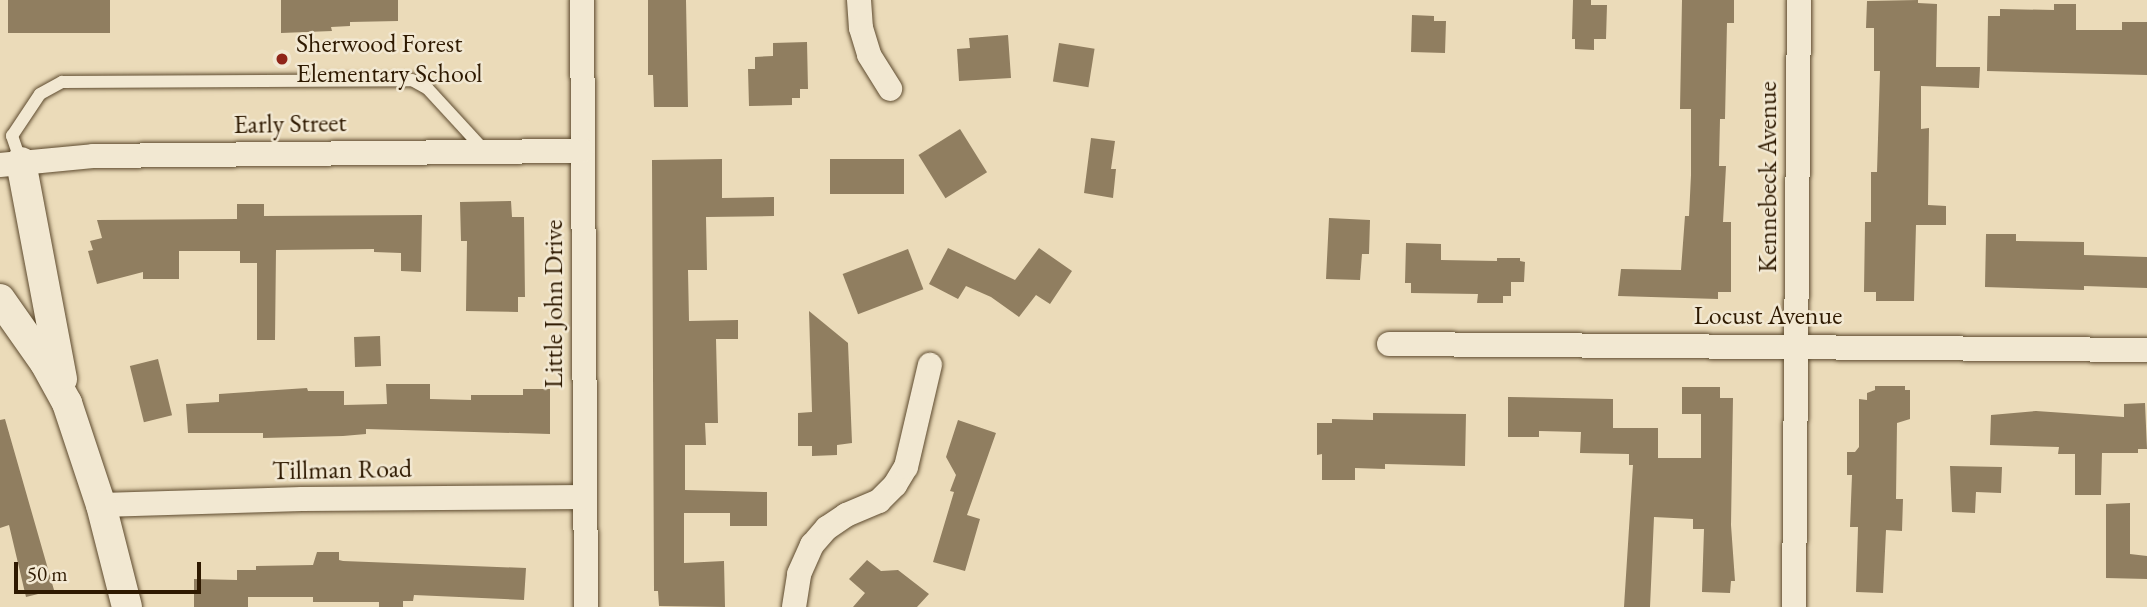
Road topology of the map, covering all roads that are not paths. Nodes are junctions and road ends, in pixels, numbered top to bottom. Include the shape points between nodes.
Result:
1 (582, 0) edge
2 (859, 0) edge
3 (1799, 0) edge
4 (890, 89) dead end
5 (582, 151) junction
6 (486, 152) junction
7 (11, 164) edge
8 (0, 299) edge
9 (1389, 344) dead end
10 (1797, 346) junction
11 (2147, 350) edge
12 (930, 365) dead end
13 (66, 403) junction
14 (585, 497) junction
15 (101, 505) junction
16 (127, 607) edge
17 (586, 607) edge
18 (794, 607) edge
19 (1794, 607) edge

1 - 5 street, Little John Drive
2 - 4 street via 869,55
3 - 10 street, Kennebeck Avenue
5 - 6 street, Early Street
5 - 14 street, Little John Drive
6 - 7 street, Early Street via 93,156
6 - 7 lane via 428,89 412,80 62,82 40,94 12,136
7 - 13 street
8 - 13 street via 45,363
9 - 10 street, Locust Avenue
10 - 11 street, Locust Avenue
10 - 19 street, Kennebeck Avenue
12 - 18 street via 906,467 879,501 846,515 812,545 799,574
13 - 15 street
14 - 15 street, Tillman Road
14 - 17 street, Little John Drive
15 - 16 street

